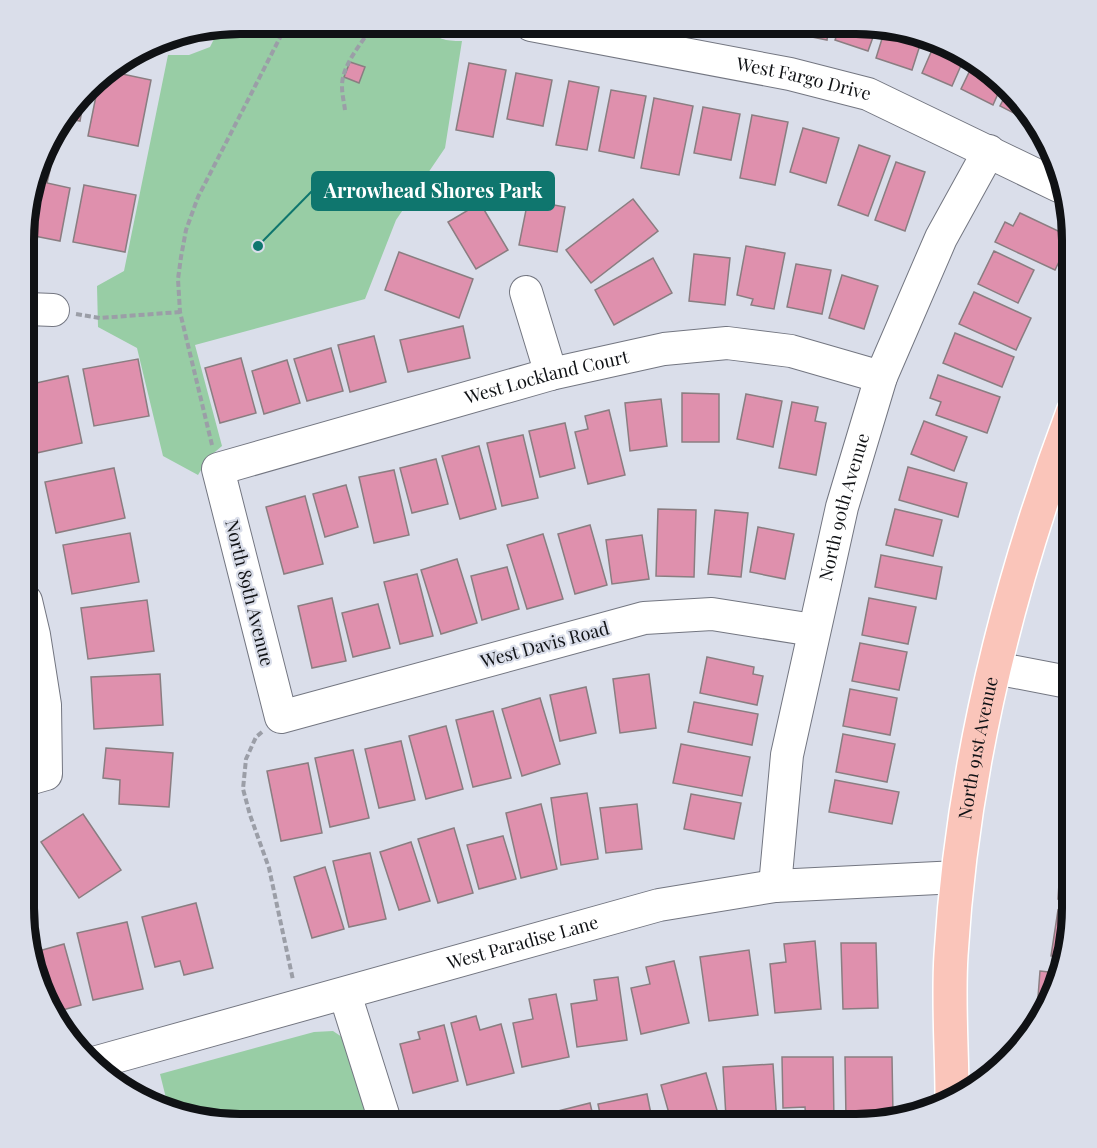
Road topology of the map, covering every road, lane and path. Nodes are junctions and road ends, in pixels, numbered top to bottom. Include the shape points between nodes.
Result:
1 (581, 34) edge
2 (281, 35) edge
3 (367, 35) edge
4 (345, 110) dead end
5 (988, 151) junction
6 (1055, 184) edge
7 (526, 292) dead end
8 (40, 310) edge
9 (180, 312) junction
10 (551, 374) junction
11 (881, 377) junction
12 (1062, 442) edge
13 (218, 470) junction
14 (813, 630) junction
15 (35, 639) edge
16 (995, 668) junction
17 (1062, 682) edge
18 (281, 717) junction
19 (35, 777) edge
20 (958, 877) junction
21 (775, 886) junction
22 (345, 994) junction
23 (299, 1006) junction
24 (103, 1060) edge
25 (952, 1090) edge
26 (383, 1113) edge

1 - 5 street, West Fargo Drive via 790,74 868,94
2 - 9 path via 198,197 181,257
3 - 4 path via 344,77
5 - 6 street, West Fargo Drive
5 - 11 street, North 90th Avenue via 941,238
7 - 10 street
8 - 9 path via 100,318
9 - 13 path
10 - 11 street, West Lockland Court via 664,350 727,342 791,351
10 - 13 street, West Lockland Court
11 - 14 street, North 90th Avenue via 842,507
12 - 16 main road, North 91st Avenue
13 - 18 street, North 89th Avenue
14 - 18 street, West Davis Road via 712,614 644,618
14 - 21 street, North 90th Avenue via 787,755
15 - 19 street via 45,705 46,774
16 - 17 street
16 - 20 main road, North 91st Avenue via 972,777
18 - 23 path via 256,737 246,759 243,789 269,868
20 - 21 street, West Paradise Lane
20 - 25 main road, North 91st Avenue via 951,957
21 - 22 street, West Paradise Lane via 658,905
22 - 23 street, West Paradise Lane
22 - 26 street
23 - 24 street, West Paradise Lane

